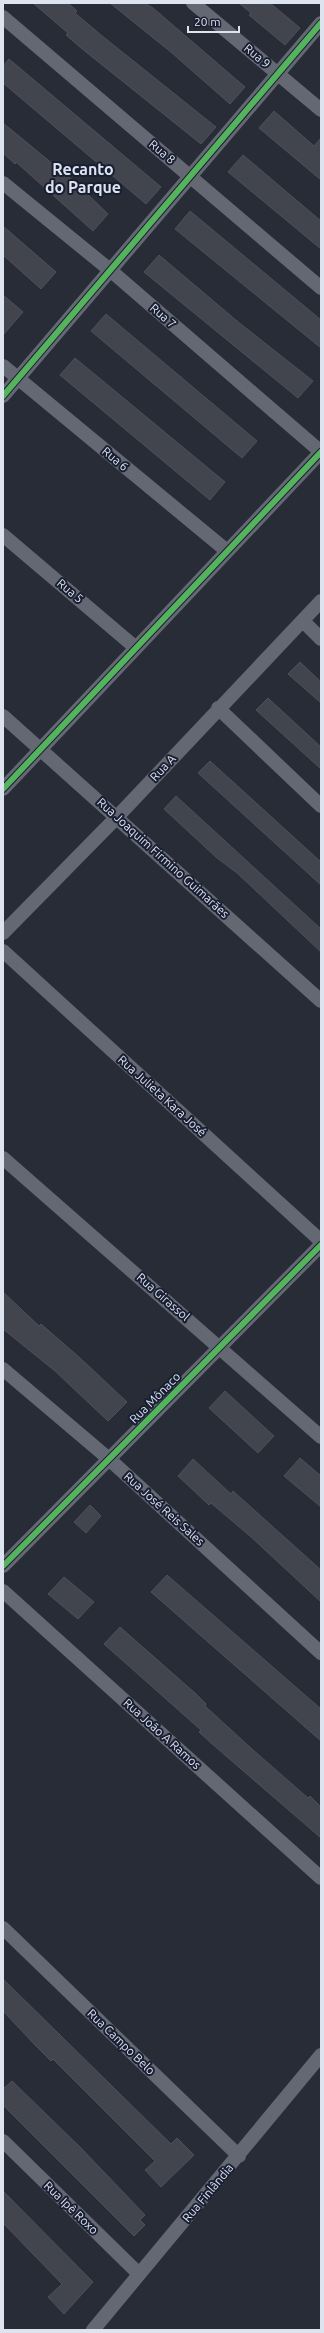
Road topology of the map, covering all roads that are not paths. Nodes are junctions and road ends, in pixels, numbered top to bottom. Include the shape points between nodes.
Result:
1 (193, 3) edge
2 (3, 17) edge
3 (321, 23) edge
4 (278, 74) junction
5 (321, 110) edge
6 (190, 176) junction
7 (3, 183) edge
8 (110, 270) junction
9 (321, 288) edge
10 (3, 366) edge
11 (18, 379) junction
12 (3, 396) edge
13 (321, 452) edge
14 (3, 535) edge
15 (227, 551) junction
16 (321, 601) edge
17 (302, 621) junction
18 (321, 639) edge
19 (136, 648) junction
20 (218, 708) junction
21 (3, 716) edge
22 (42, 750) junction
23 (3, 789) edge
24 (321, 806) edge
25 (118, 817) junction
26 (3, 933) edge
27 (3, 951) edge
28 (321, 1001) edge
29 (3, 1158) edge
30 (321, 1241) edge
31 (321, 1245) edge
32 (220, 1347) junction
33 (3, 1369) edge
34 (321, 1437) edge
35 (109, 1459) junction
36 (3, 1566) edge
37 (3, 1591) edge
38 (321, 1653) edge
39 (321, 1878) edge
40 (3, 1928) edge
41 (321, 2054) edge
42 (3, 2142) edge
43 (239, 2156) junction
44 (139, 2274) junction
45 (93, 2330) edge

1 - 4 street, Rua 9
2 - 6 street, Rua 8
3 - 4 street
4 - 5 street, Rua 9
4 - 6 street
6 - 8 street
6 - 9 street, Rua 8
7 - 8 street, Rua 7
8 - 11 street
8 - 13 street, Rua 7
10 - 11 street, Rua 6
11 - 12 street
11 - 15 street, Rua 6
13 - 15 street
14 - 19 street, Rua 5
15 - 19 street
16 - 17 street, Rua A
17 - 18 street
17 - 20 street, Rua A
19 - 22 street
20 - 24 street
20 - 25 street, Rua A
21 - 22 street, Rua Joaquim Firmino Guimarães
22 - 23 street
22 - 25 street, Rua Joaquim Firmino Guimarães
25 - 26 street, Rua A
25 - 28 street, Rua Joaquim Firmino Guimarães
27 - 30 street, Rua Julieta Kara José
29 - 32 street, Rua Girassol
31 - 32 street, Rua Mônaco
32 - 34 street, Rua Girassol
32 - 35 street, Rua Mônaco
33 - 35 street, Rua José Reis Sales
35 - 36 street, Rua Mônaco
35 - 38 street, Rua José Reis Sales
37 - 39 street, Rua João A Ramos
40 - 43 street, Rua Campo Belo
41 - 43 street, Rua Finlândia
42 - 44 street, Rua Ipê Roxo
43 - 44 street, Rua Finlândia
44 - 45 street, Rua Finlândia

